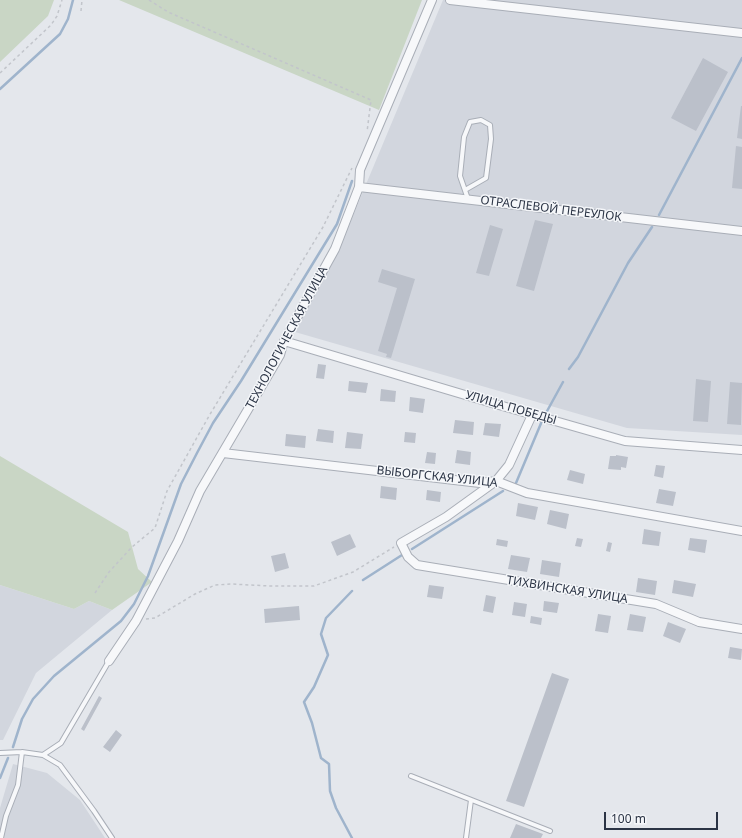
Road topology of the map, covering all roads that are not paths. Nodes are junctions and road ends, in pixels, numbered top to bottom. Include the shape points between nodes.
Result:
1 (432, 0) edge
2 (450, 0) edge
3 (742, 33) edge
4 (359, 187) junction
5 (465, 190) junction
6 (468, 200) junction
7 (742, 231) edge
8 (284, 340) junction
9 (532, 415) junction
10 (742, 450) edge
11 (223, 454) junction
12 (496, 480) junction
13 (742, 531) edge
14 (742, 629) edge
15 (109, 661) joint
16 (22, 752) junction
17 (0, 753) edge
18 (43, 755) junction
19 (411, 776) dead end
20 (471, 800) junction
21 (550, 831) dead end
22 (1, 838) edge
23 (112, 838) edge
24 (466, 838) edge

1 - 4 street, ТЕХНОЛОГИЧЕСКАЯ УЛИЦА via 360,170
2 - 3 street
4 - 6 street, ОТРАСЛЕВОЙ ПЕРЕУЛОК
4 - 8 street, ТЕХНОЛОГИЧЕСКАЯ УЛИЦА via 335,249
5 - 5 lane via 486,178 491,139 490,124 480,120 470,122 464,137 460,176
5 - 6 lane
6 - 7 street, ОТРАСЛЕВОЙ ПЕРЕУЛОК
8 - 9 street, УЛИЦА ПОБЕДЫ
8 - 11 street, ТЕХНОЛОГИЧЕСКАЯ УЛИЦА via 280,355
9 - 10 street, УЛИЦА ПОБЕДЫ via 625,441
9 - 12 street via 509,465
11 - 12 street, ВЫБОРГСКАЯ УЛИЦА via 480,483
11 - 15 street, ТЕХНОЛОГИЧЕСКАЯ УЛИЦА via 200,491 178,541 136,621
12 - 13 street, ВЫБОРГСКАЯ УЛИЦА via 527,494
12 - 14 street, ТИХВИНСКАЯ УЛИЦА via 446,517 401,543 408,557 417,565 656,604 700,622
15 - 18 lane via 61,743
16 - 17 lane
16 - 18 lane
16 - 22 lane via 18,785
18 - 23 lane via 60,765
19 - 20 lane
20 - 21 lane
20 - 24 lane

